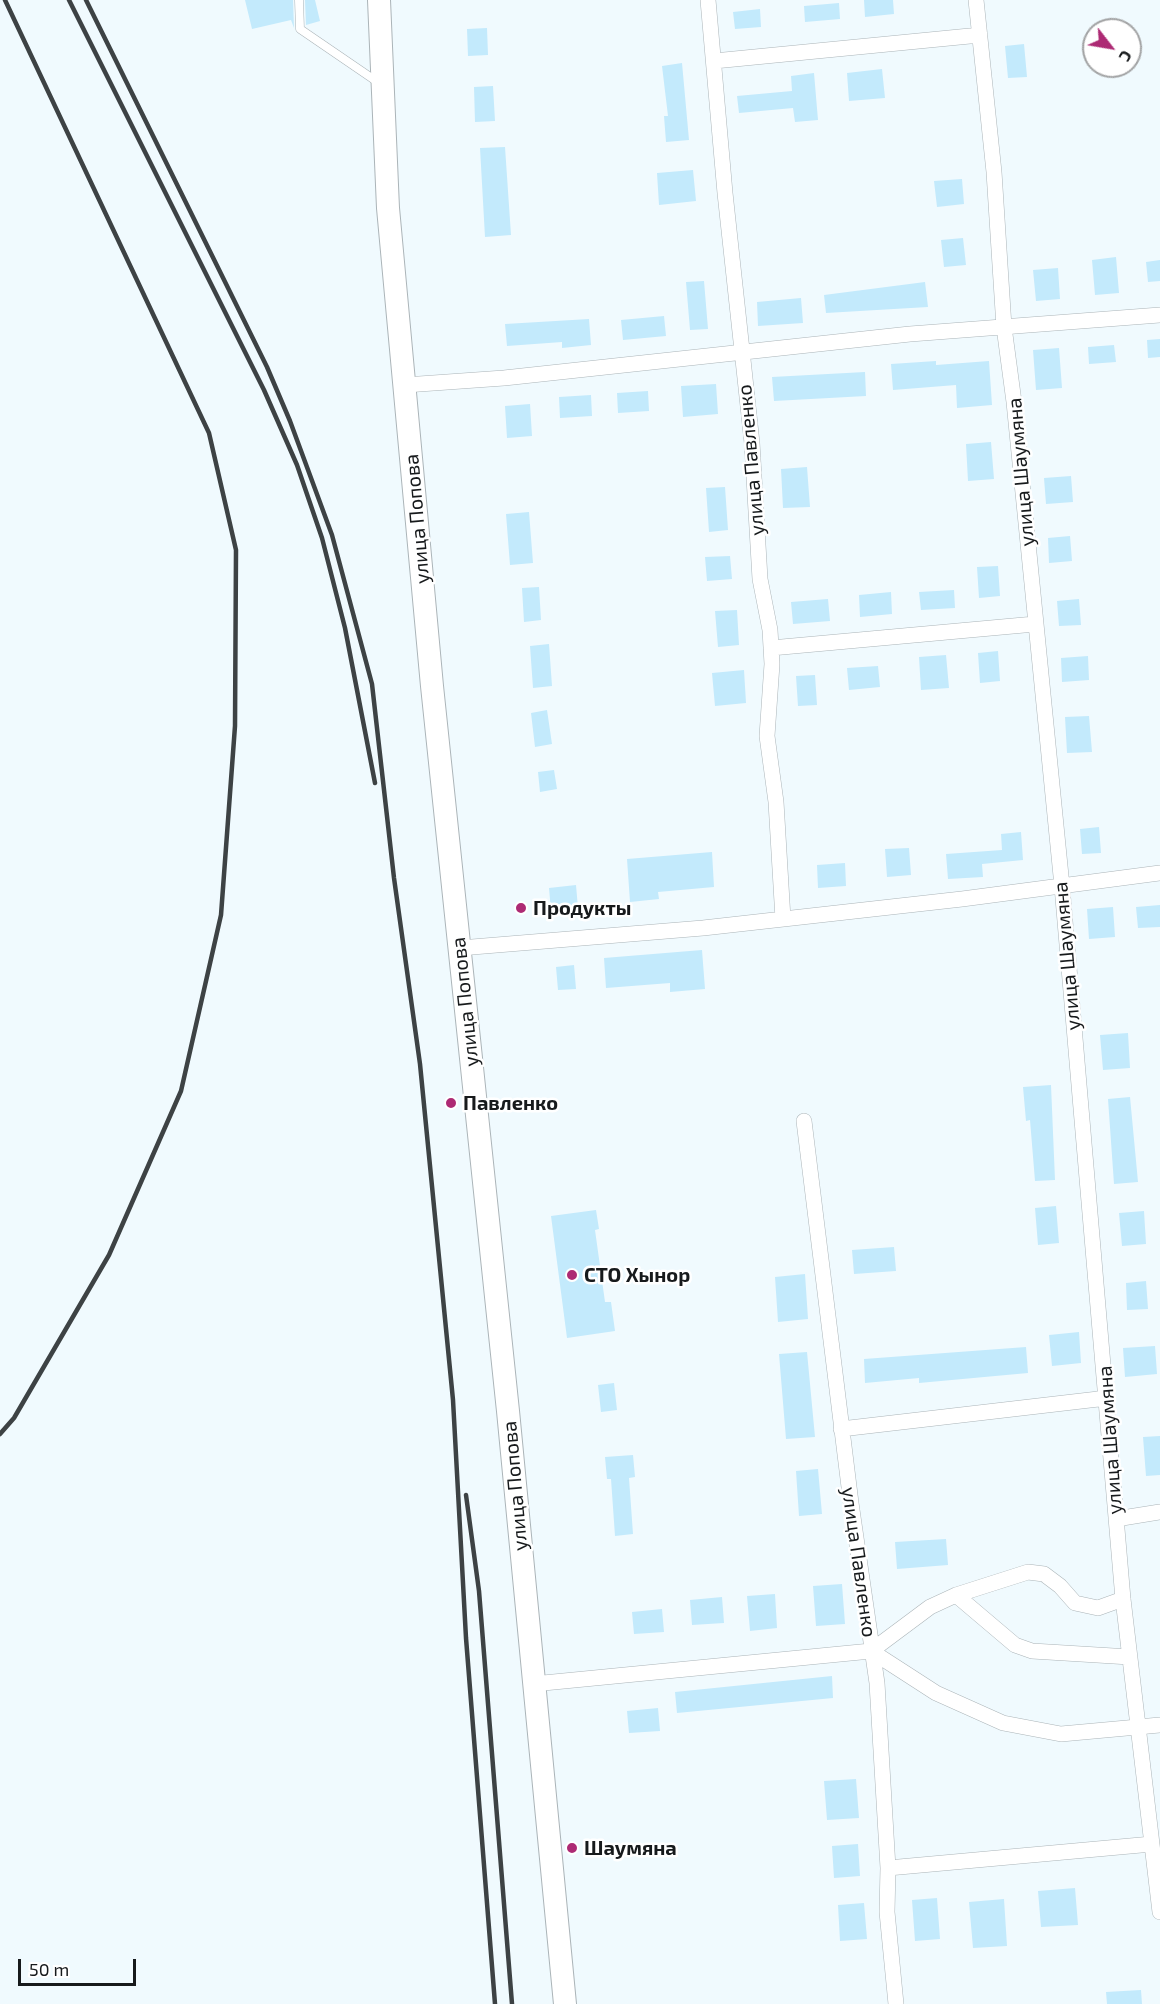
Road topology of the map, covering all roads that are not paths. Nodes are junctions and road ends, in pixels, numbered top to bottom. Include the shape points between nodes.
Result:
1 (299, 0) edge
2 (379, 0) edge
3 (708, 0) edge
4 (976, 0) edge
5 (980, 35) junction
6 (714, 61) junction
7 (381, 85) junction
8 (1160, 315) edge
9 (1004, 327) junction
10 (741, 352) junction
11 (405, 385) junction
12 (1035, 624) junction
13 (771, 648) junction
14 (1160, 873) edge
15 (1062, 886) junction
16 (783, 919) junction
17 (460, 948) junction
18 (804, 1121) dead end
19 (1107, 1398) junction
20 (842, 1429) junction
21 (1160, 1512) edge
22 (1116, 1519) junction
23 (956, 1595) junction
24 (1124, 1599) junction
25 (871, 1652) junction
26 (1130, 1657) junction
27 (533, 1684) junction
28 (1160, 1725) edge
29 (1138, 1727) junction
30 (1152, 1844) junction
31 (888, 1868) junction
32 (1160, 1912) edge
33 (566, 2004) edge
34 (896, 2004) edge

1 - 7 lane via 300,29
2 - 7 main road, улица Попова
3 - 6 street, улица Павленко
4 - 5 street, улица Шаумяна
5 - 6 street
5 - 9 street, улица Шаумяна
6 - 10 street, улица Павленко
7 - 11 main road, улица Попова
8 - 9 street
9 - 10 street
9 - 12 street, улица Шаумяна
10 - 11 street
10 - 13 street, улица Павленко via 753,443 760,579
11 - 17 main road, улица Попова
12 - 13 street
12 - 15 street, улица Шаумяна
13 - 16 street, улица Павленко via 767,736 776,802
14 - 15 street
15 - 16 street
15 - 19 street, улица Шаумяна
16 - 17 street
17 - 27 main road, улица Попова
18 - 20 street, улица Павленко
19 - 20 street
19 - 22 street, улица Шаумяна
20 - 25 street, улица Павленко
21 - 22 street
22 - 24 street, улица Шаумяна
23 - 24 street via 1028,1572 1044,1574 1075,1603 1098,1608
23 - 25 street via 930,1607
23 - 26 street via 1015,1645 1032,1651
24 - 26 street, улица Шаумяна
25 - 27 street
25 - 29 street via 936,1693 1003,1723 1061,1734
25 - 31 street, улица Павленко via 877,1683
26 - 29 street, улица Шаумяна
27 - 33 main road, улица Попова
28 - 29 street
29 - 30 street, улица Шаумяна
30 - 31 street
30 - 32 street, улица Шаумяна
31 - 34 street, улица Павленко via 887,1912

